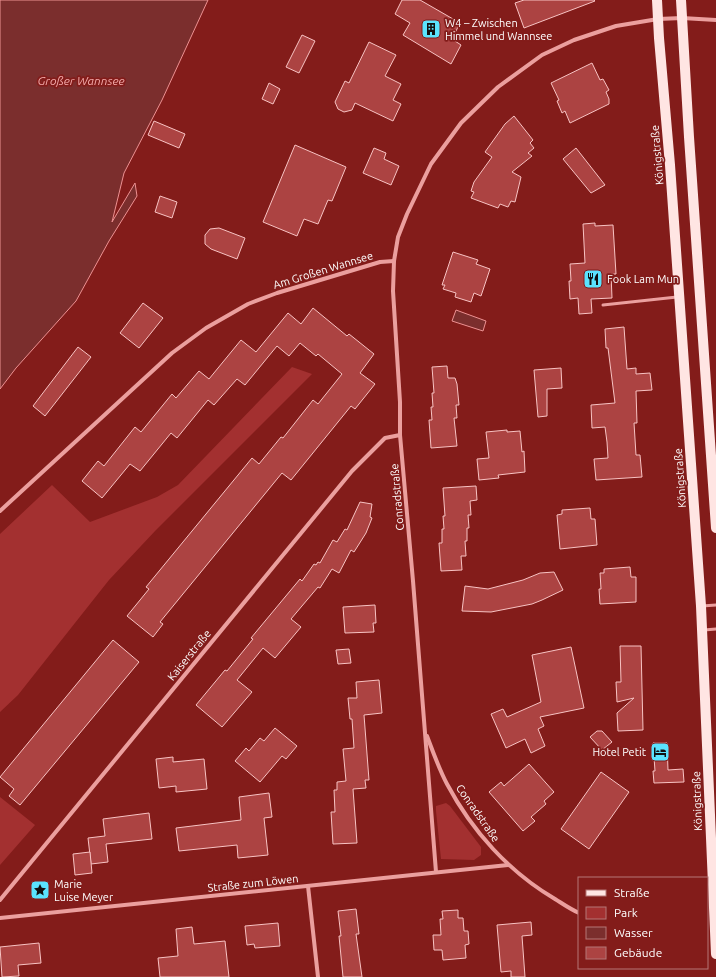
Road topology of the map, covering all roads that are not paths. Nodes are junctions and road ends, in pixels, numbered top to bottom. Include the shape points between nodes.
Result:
1 (657, 0) edge
2 (681, 0) edge
3 (682, 18) junction
4 (658, 19) junction
5 (716, 20) edge
6 (394, 261) junction
7 (679, 296) junction
8 (602, 305) dead end
9 (400, 435) junction
10 (0, 511) edge
11 (716, 528) edge
12 (701, 606) junction
13 (716, 606) edge
14 (716, 629) edge
15 (702, 630) junction
16 (425, 732) junction
17 (508, 865) junction
18 (436, 872) junction
19 (714, 876) edge
20 (308, 886) junction
21 (0, 900) edge
22 (578, 912) edge
23 (0, 918) edge
24 (714, 943) edge
25 (716, 954) edge
26 (318, 977) edge

1 - 4 main road, Königstraße
2 - 3 main road
3 - 4 street
3 - 5 street
3 - 11 main road
4 - 6 street via 616,26 574,40 542,55 498,87 461,122 431,164 398,237
4 - 7 main road, Königstraße
6 - 9 street, Conradstraße via 393,292
6 - 10 street, Am Großen Wannsee via 380,262 277,293 248,304 206,328 172,353
7 - 8 lane
7 - 12 main road, Königstraße
9 - 16 street, Conradstraße
9 - 21 street, Kaiserstraße via 385,438 352,471
12 - 13 lane
12 - 15 main road, Königstraße
14 - 15 lane
15 - 19 main road, Königstraße
16 - 17 street, Conradstraße via 456,799 485,842
16 - 18 street, Conradstraße
17 - 18 street, Straße zum Löwen
17 - 22 street, Conradstraße via 539,890
18 - 20 street, Straße zum Löwen
19 - 24 main road, Königstraße
20 - 23 street, Straße zum Löwen
20 - 26 street
24 - 25 main road, Königstraße

